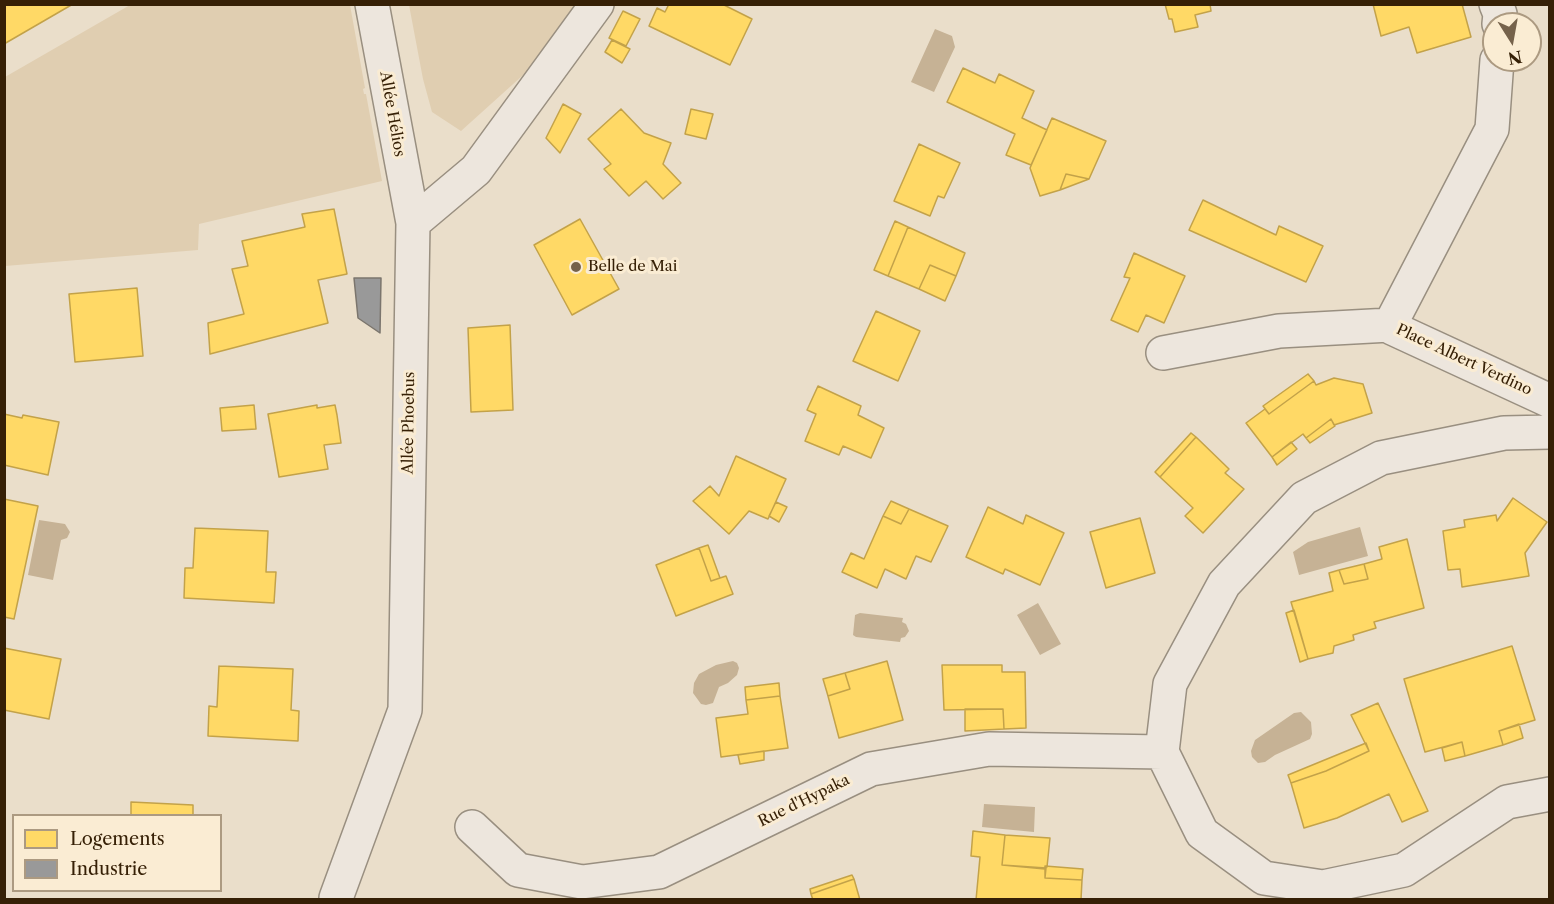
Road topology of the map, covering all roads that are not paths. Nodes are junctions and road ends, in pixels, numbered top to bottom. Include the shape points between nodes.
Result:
1 (372, 4) edge
2 (597, 4) edge
3 (1496, 72) edge
4 (413, 223) junction
5 (1390, 325) junction
6 (1163, 353) dead end
7 (1550, 401) edge
8 (1550, 432) edge
9 (1162, 752) junction
10 (1550, 794) edge
11 (472, 826) dead end
12 (336, 898) edge

1 - 4 street, Allée Hélios
2 - 4 street via 476,170
3 - 5 street via 1492,129
4 - 12 street, Allée Phoebus via 405,710
5 - 6 street, Place Albert Verdino via 1279,331
5 - 7 street, Place Albert Verdino
8 - 9 street via 1504,433 1381,458 1304,498 1224,584 1170,684
9 - 10 street via 1202,833 1264,878 1323,886 1404,870 1507,802
9 - 11 street, Rue d'Hypaka via 989,749 871,769 659,872 582,882 518,870

